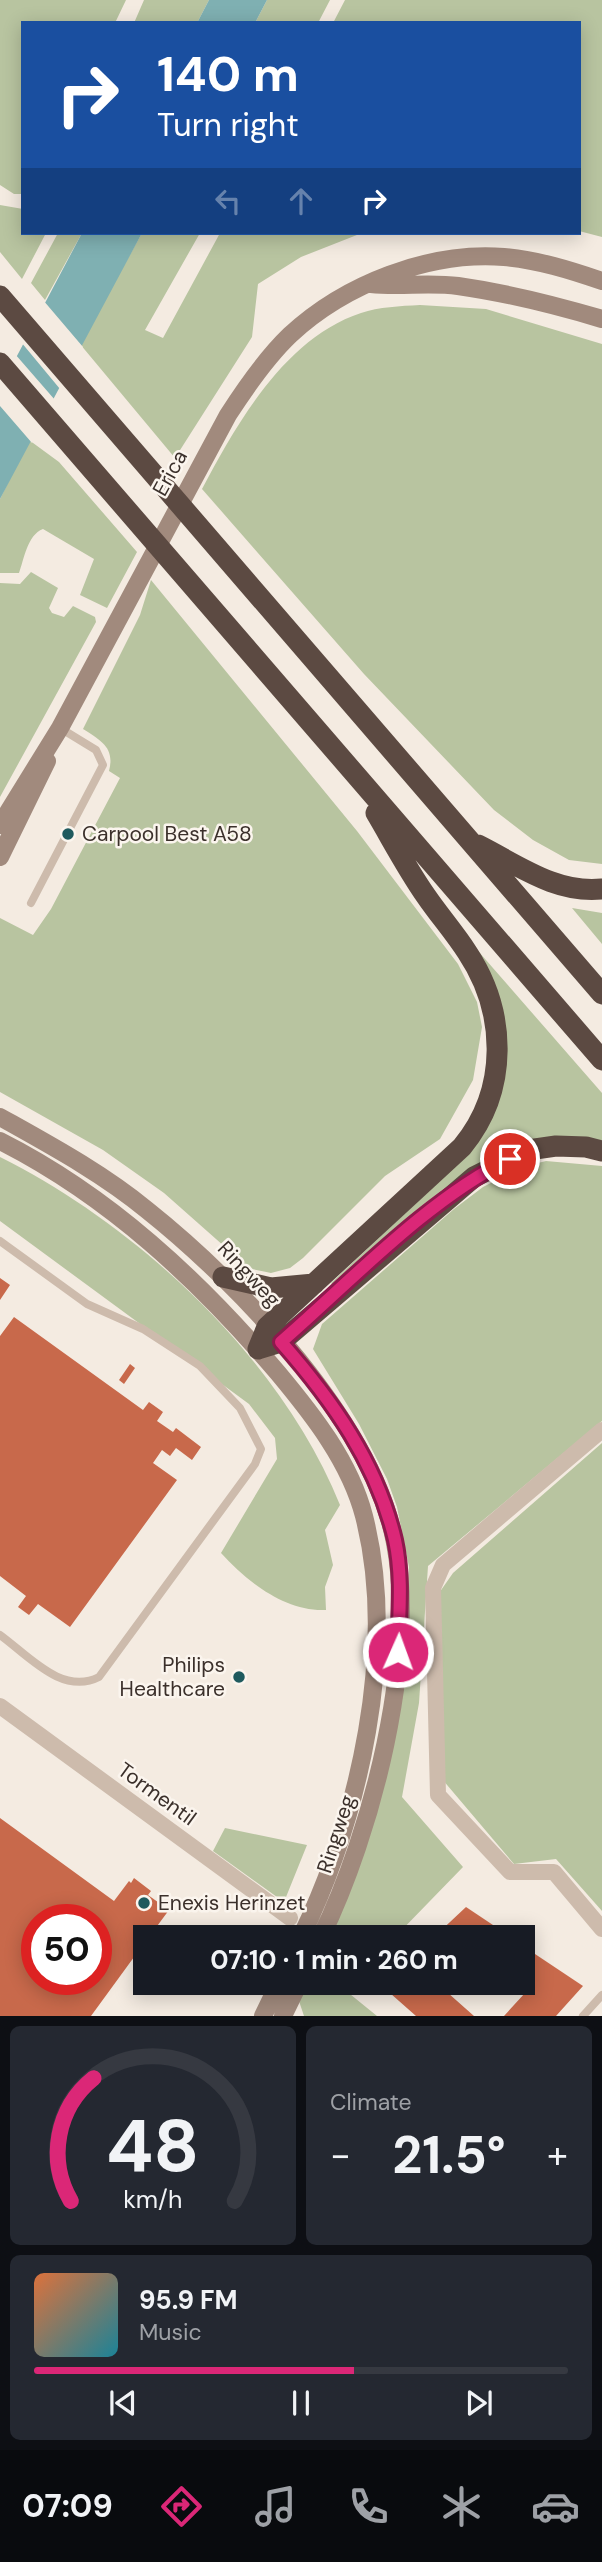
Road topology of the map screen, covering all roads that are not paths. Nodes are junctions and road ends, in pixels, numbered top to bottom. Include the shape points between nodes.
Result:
1 (602, 281) edge
2 (371, 284) junction
3 (1, 297) edge
4 (602, 319) edge
5 (0, 363) edge
6 (60, 728) junction
7 (344, 760) junction
8 (0, 825) edge
9 (470, 841) junction
10 (0, 857) edge
11 (602, 889) edge
12 (31, 903) dead end
13 (602, 994) edge
14 (602, 1060) edge
15 (0, 1117) edge
16 (0, 1141) edge
17 (602, 1151) edge
18 (0, 1241) edge
19 (223, 1277) junction
20 (314, 1284) junction
21 (274, 1334) junction
22 (258, 1349) junction
23 (602, 1430) edge
24 (0, 1635) edge
25 (0, 1706) edge
26 (290, 1918) dead end
27 (306, 1925) edge
28 (326, 1925) edge
29 (602, 1929) edge
30 (273, 1995) edge
31 (293, 1995) edge
32 (602, 1995) edge
33 (263, 2016) edge
34 (283, 2016) edge
35 (583, 2016) edge

1 - 2 main road, Erica via 552,265 504,257 462,257 397,271
2 - 4 main road via 457,286
2 - 6 main road, Erica via 322,310 290,335 243,392
3 - 9 highway
5 - 7 highway
6 - 8 main road, Erica
6 - 10 main road, Erica via 39,783
6 - 12 lane via 96,750 103,765
7 - 14 highway
7 - 20 highway via 425,896 478,971 492,1004 498,1061 487,1104 462,1147
9 - 11 highway via 550,882
9 - 13 highway
15 - 19 main road, Ringweg via 146,1208
16 - 22 main road, Ringweg via 105,1205 187,1276
17 - 21 highway via 556,1146 528,1150 474,1177
18 - 24 lane via 87,1304 143,1329 200,1366 240,1408 261,1449 256,1464 99,1677 81,1684 63,1681
19 - 20 highway via 271,1288
19 - 21 main road, Ringweg
20 - 21 highway
21 - 22 highway
21 - 28 main road, Ringweg via 330,1399 372,1472 395,1541 400,1580 395,1685 377,1778
22 - 27 main road, Ringweg via 337,1453 363,1514 374,1585 373,1680 356,1783 339,1846
23 - 29 street via 443,1566 433,1588 438,1795 510,1872 554,1872
25 - 26 street, Tormentil
30 - 33 main road
31 - 34 main road
32 - 35 lane

